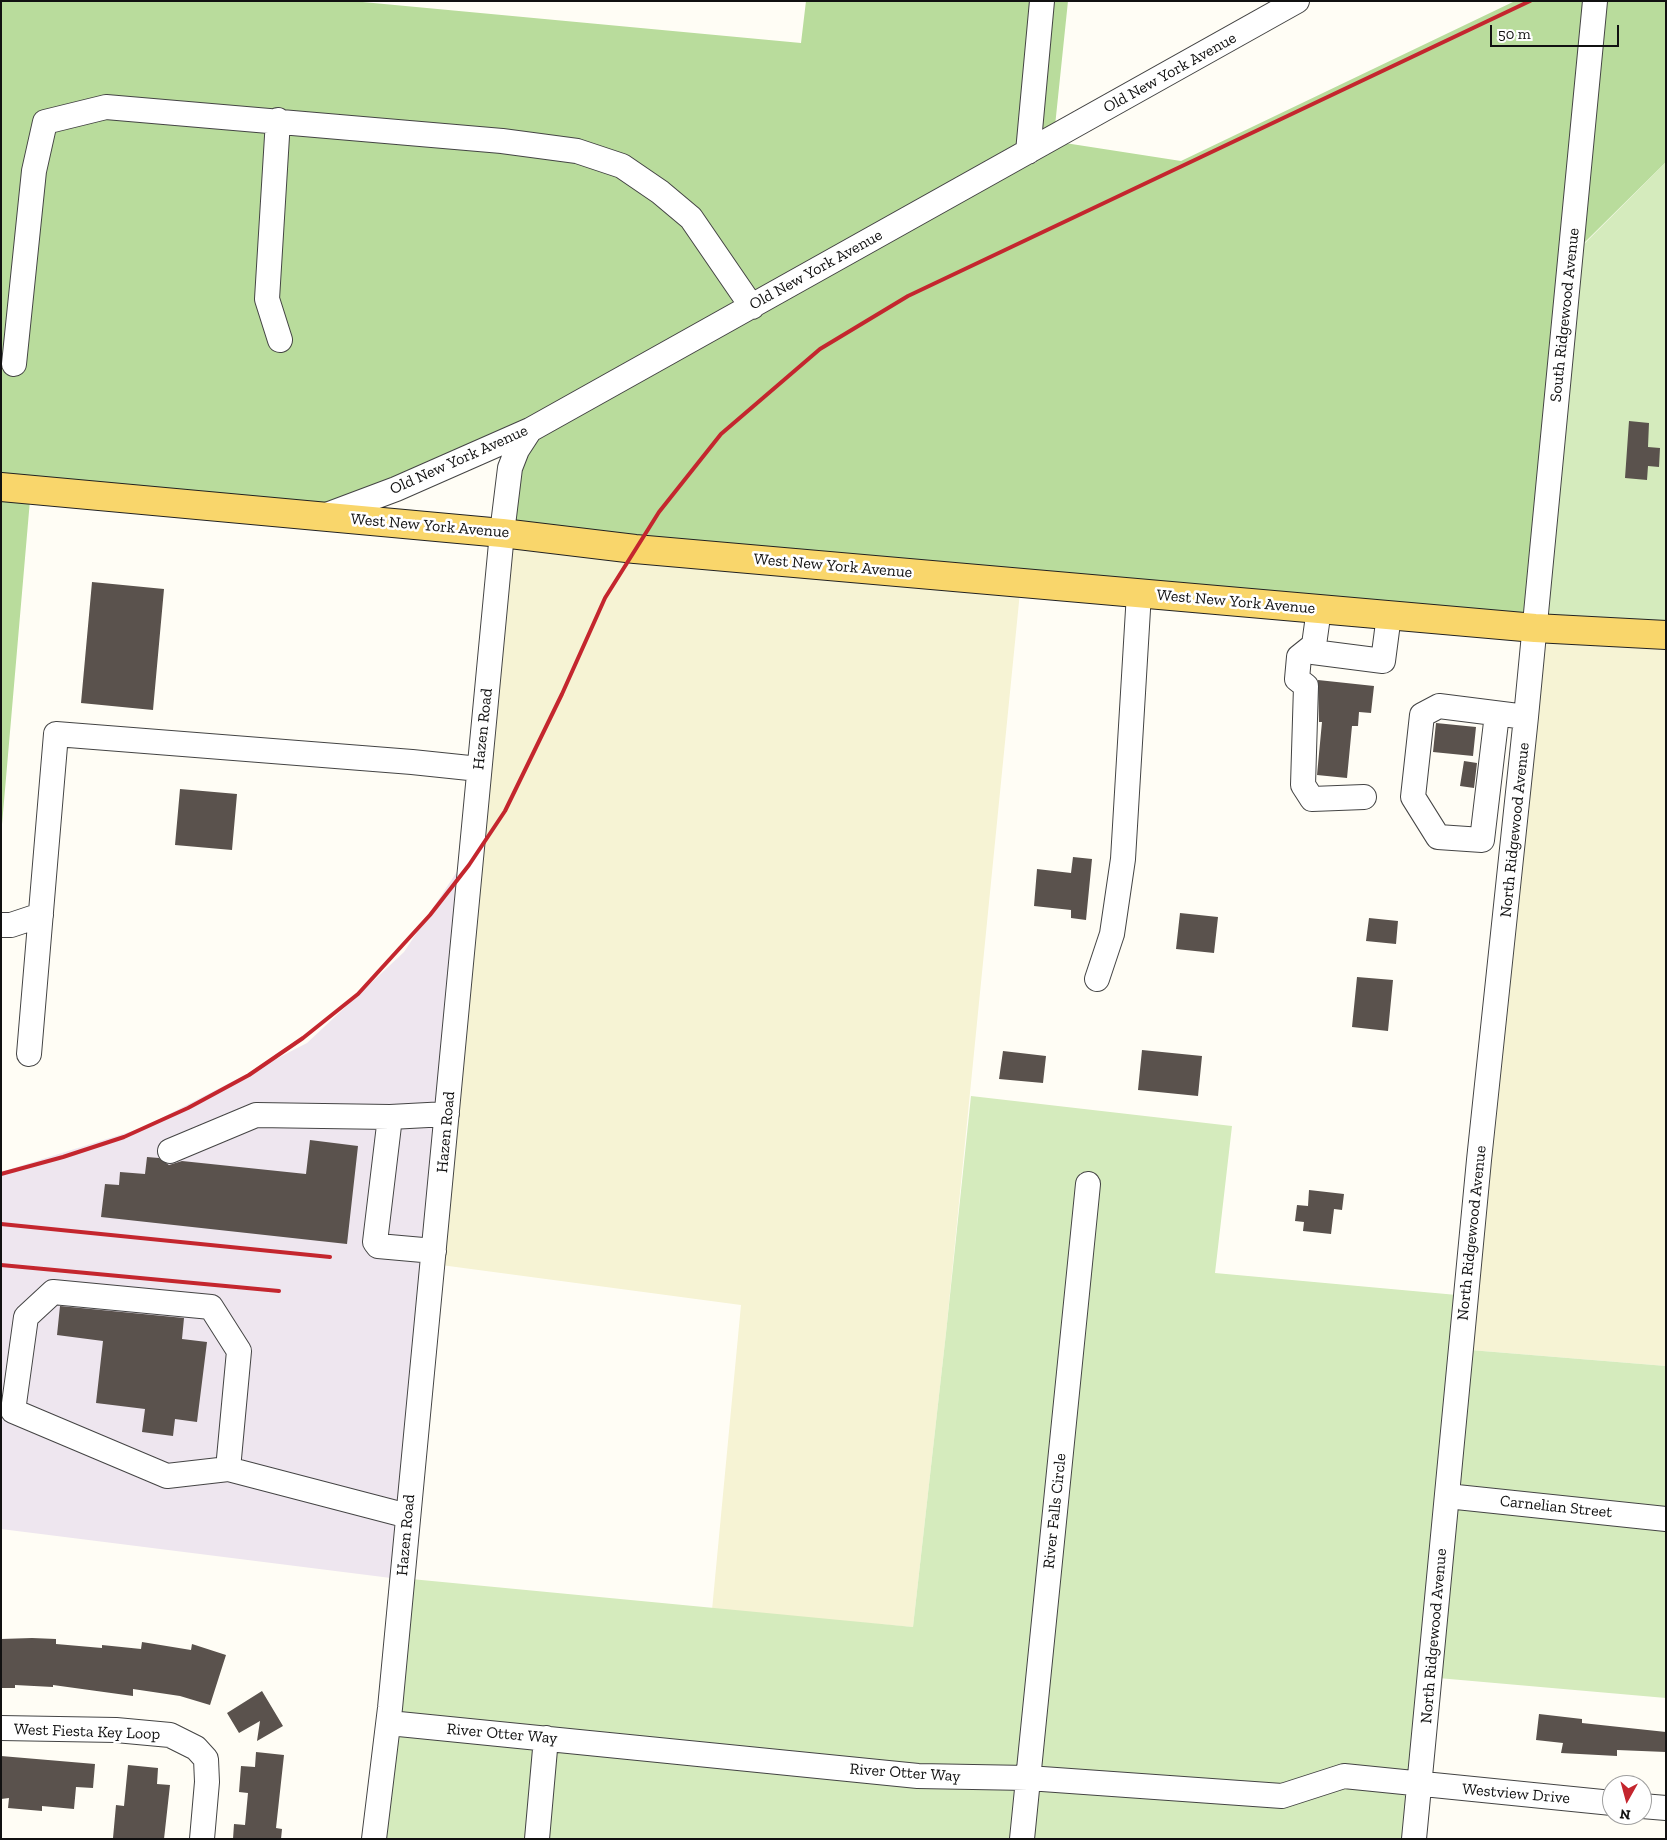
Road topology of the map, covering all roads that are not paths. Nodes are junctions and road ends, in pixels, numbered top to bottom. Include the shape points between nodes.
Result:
1 (1042, 1) edge
2 (1298, 1) edge
3 (1595, 1) edge
4 (278, 120) junction
5 (1028, 152) junction
6 (752, 306) junction
7 (280, 340) dead end
8 (14, 364) dead end
9 (530, 430) junction
10 (1, 487) edge
11 (324, 516) junction
12 (502, 533) junction
13 (1139, 593) junction
14 (1319, 609) junction
15 (1389, 615) junction
16 (1535, 628) junction
17 (1666, 635) edge
18 (1314, 645) junction
19 (1498, 714) junction
20 (1526, 717) junction
21 (479, 769) junction
22 (1364, 797) dead end
23 (41, 915) junction
24 (1, 925) edge
25 (1097, 979) dead end
26 (29, 1054) dead end
27 (447, 1114) junction
28 (390, 1117) junction
29 (170, 1151) dead end
30 (1088, 1184) dead end
31 (434, 1251) junction
32 (228, 1470) junction
33 (1447, 1496) junction
34 (408, 1516) junction
35 (1666, 1519) edge
36 (389, 1724) junction
37 (1, 1728) edge
38 (546, 1738) junction
39 (1028, 1778) junction
40 (1420, 1785) junction
41 (1602, 1802) edge
42 (1652, 1807) edge
43 (1666, 1808) edge
44 (202, 1839) edge
45 (374, 1839) edge
46 (537, 1839) edge
47 (1022, 1839) edge
48 (1414, 1839) edge

1 - 5 street
2 - 5 street, Old New York Avenue
3 - 16 street, South Ridgewood Avenue
4 - 6 street via 576,150 622,166 692,218
4 - 7 street via 268,299
4 - 8 street via 106,107 46,122 34,171
5 - 6 street, Old New York Avenue
6 - 9 street, Old New York Avenue
9 - 11 street, Old New York Avenue
9 - 12 street, Hazen Road via 510,468
10 - 11 main road, West New York Avenue
11 - 12 main road, West New York Avenue
12 - 13 main road, West New York Avenue via 635,549
12 - 21 street, Hazen Road
13 - 14 main road, West New York Avenue
13 - 25 street via 1123,859 1112,934
14 - 15 main road, West New York Avenue
14 - 18 street
15 - 16 main road, West New York Avenue
15 - 18 street via 1384,661 1313,652
16 - 17 main road, West New York Avenue
16 - 20 street, North Ridgewood Avenue
18 - 22 street via 1299,657 1297,679 1306,686 1303,785 1312,799
19 - 19 street via 1439,706 1422,716 1412,797 1438,837 1482,840
19 - 20 street
20 - 33 street, North Ridgewood Avenue
21 - 23 street via 56,734
21 - 27 street, Hazen Road
23 - 24 street
23 - 26 street
27 - 28 street
27 - 31 street, Hazen Road
28 - 29 street via 256,1115
28 - 31 street via 375,1242 378,1246
30 - 39 street, River Falls Circle
31 - 34 street, Hazen Road
32 - 32 street via 168,1476 14,1411 26,1317 52,1292 211,1307 239,1351
32 - 34 street
33 - 35 street, Carnelian Street
33 - 40 street, North Ridgewood Avenue
34 - 36 street, Hazen Road
36 - 38 street, River Otter Way
36 - 45 street, Hazen Road
37 - 44 street, West Fiesta Key Loop via 134,1732 170,1736 196,1748 206,1759 208,1782
38 - 39 street, River Otter Way via 918,1776
38 - 46 street
39 - 40 street, River Otter Way via 1282,1796 1344,1776
39 - 47 street, River Falls Circle
40 - 41 street, Westview Drive
40 - 48 street, North Ridgewood Avenue
42 - 43 street

